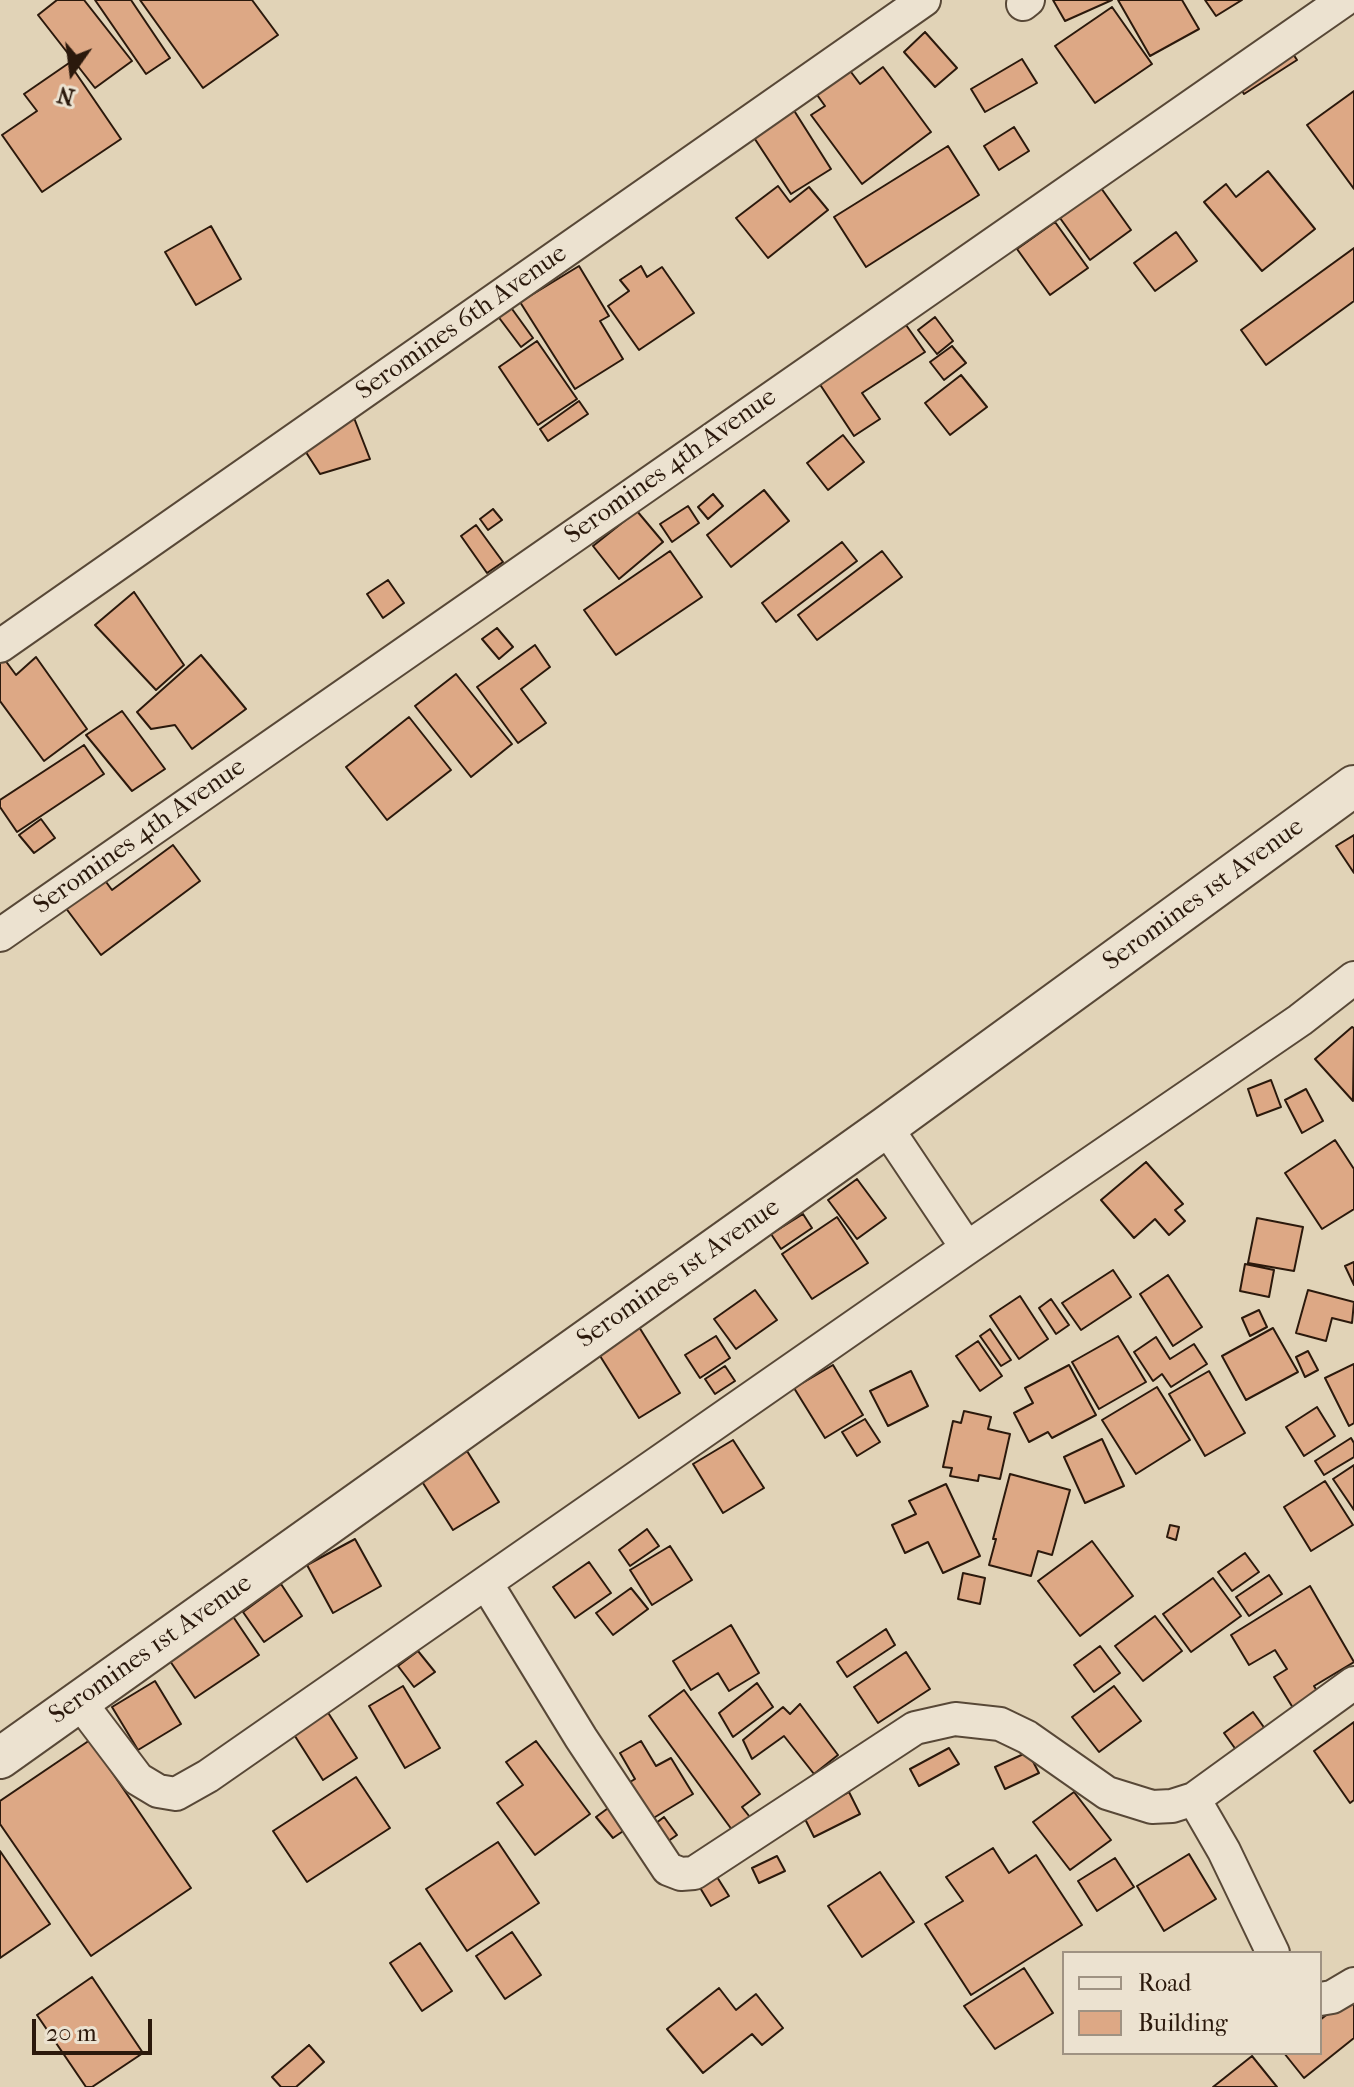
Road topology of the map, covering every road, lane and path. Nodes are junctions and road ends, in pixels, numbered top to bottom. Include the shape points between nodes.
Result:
1 (924, 0) edge
2 (1344, 0) edge
3 (0, 646) edge
4 (1354, 786) edge
5 (0, 935) edge
6 (1354, 978) edge
7 (886, 1127) junction
8 (967, 1248) junction
9 (486, 1583) junction
10 (1354, 1683) edge
11 (79, 1701) junction
12 (0, 1758) edge
13 (1194, 1799) junction
14 (1272, 1951) edge
15 (1354, 1984) edge
16 (1322, 1999) edge

1 - 3 street, Seromines 6th Avenue
2 - 5 street, Seromines 4th Avenue
4 - 7 street, Seromines 1st Avenue
6 - 8 street
7 - 8 street
7 - 11 street, Seromines 1st Avenue
8 - 9 street
9 - 11 street via 176,1794 138,1779
9 - 13 street via 668,1869 681,1874 694,1873 915,1728 955,1719 1000,1724 1027,1737 1107,1793 1152,1807
10 - 13 street
11 - 12 street, Seromines 1st Avenue
13 - 14 street
15 - 16 street

